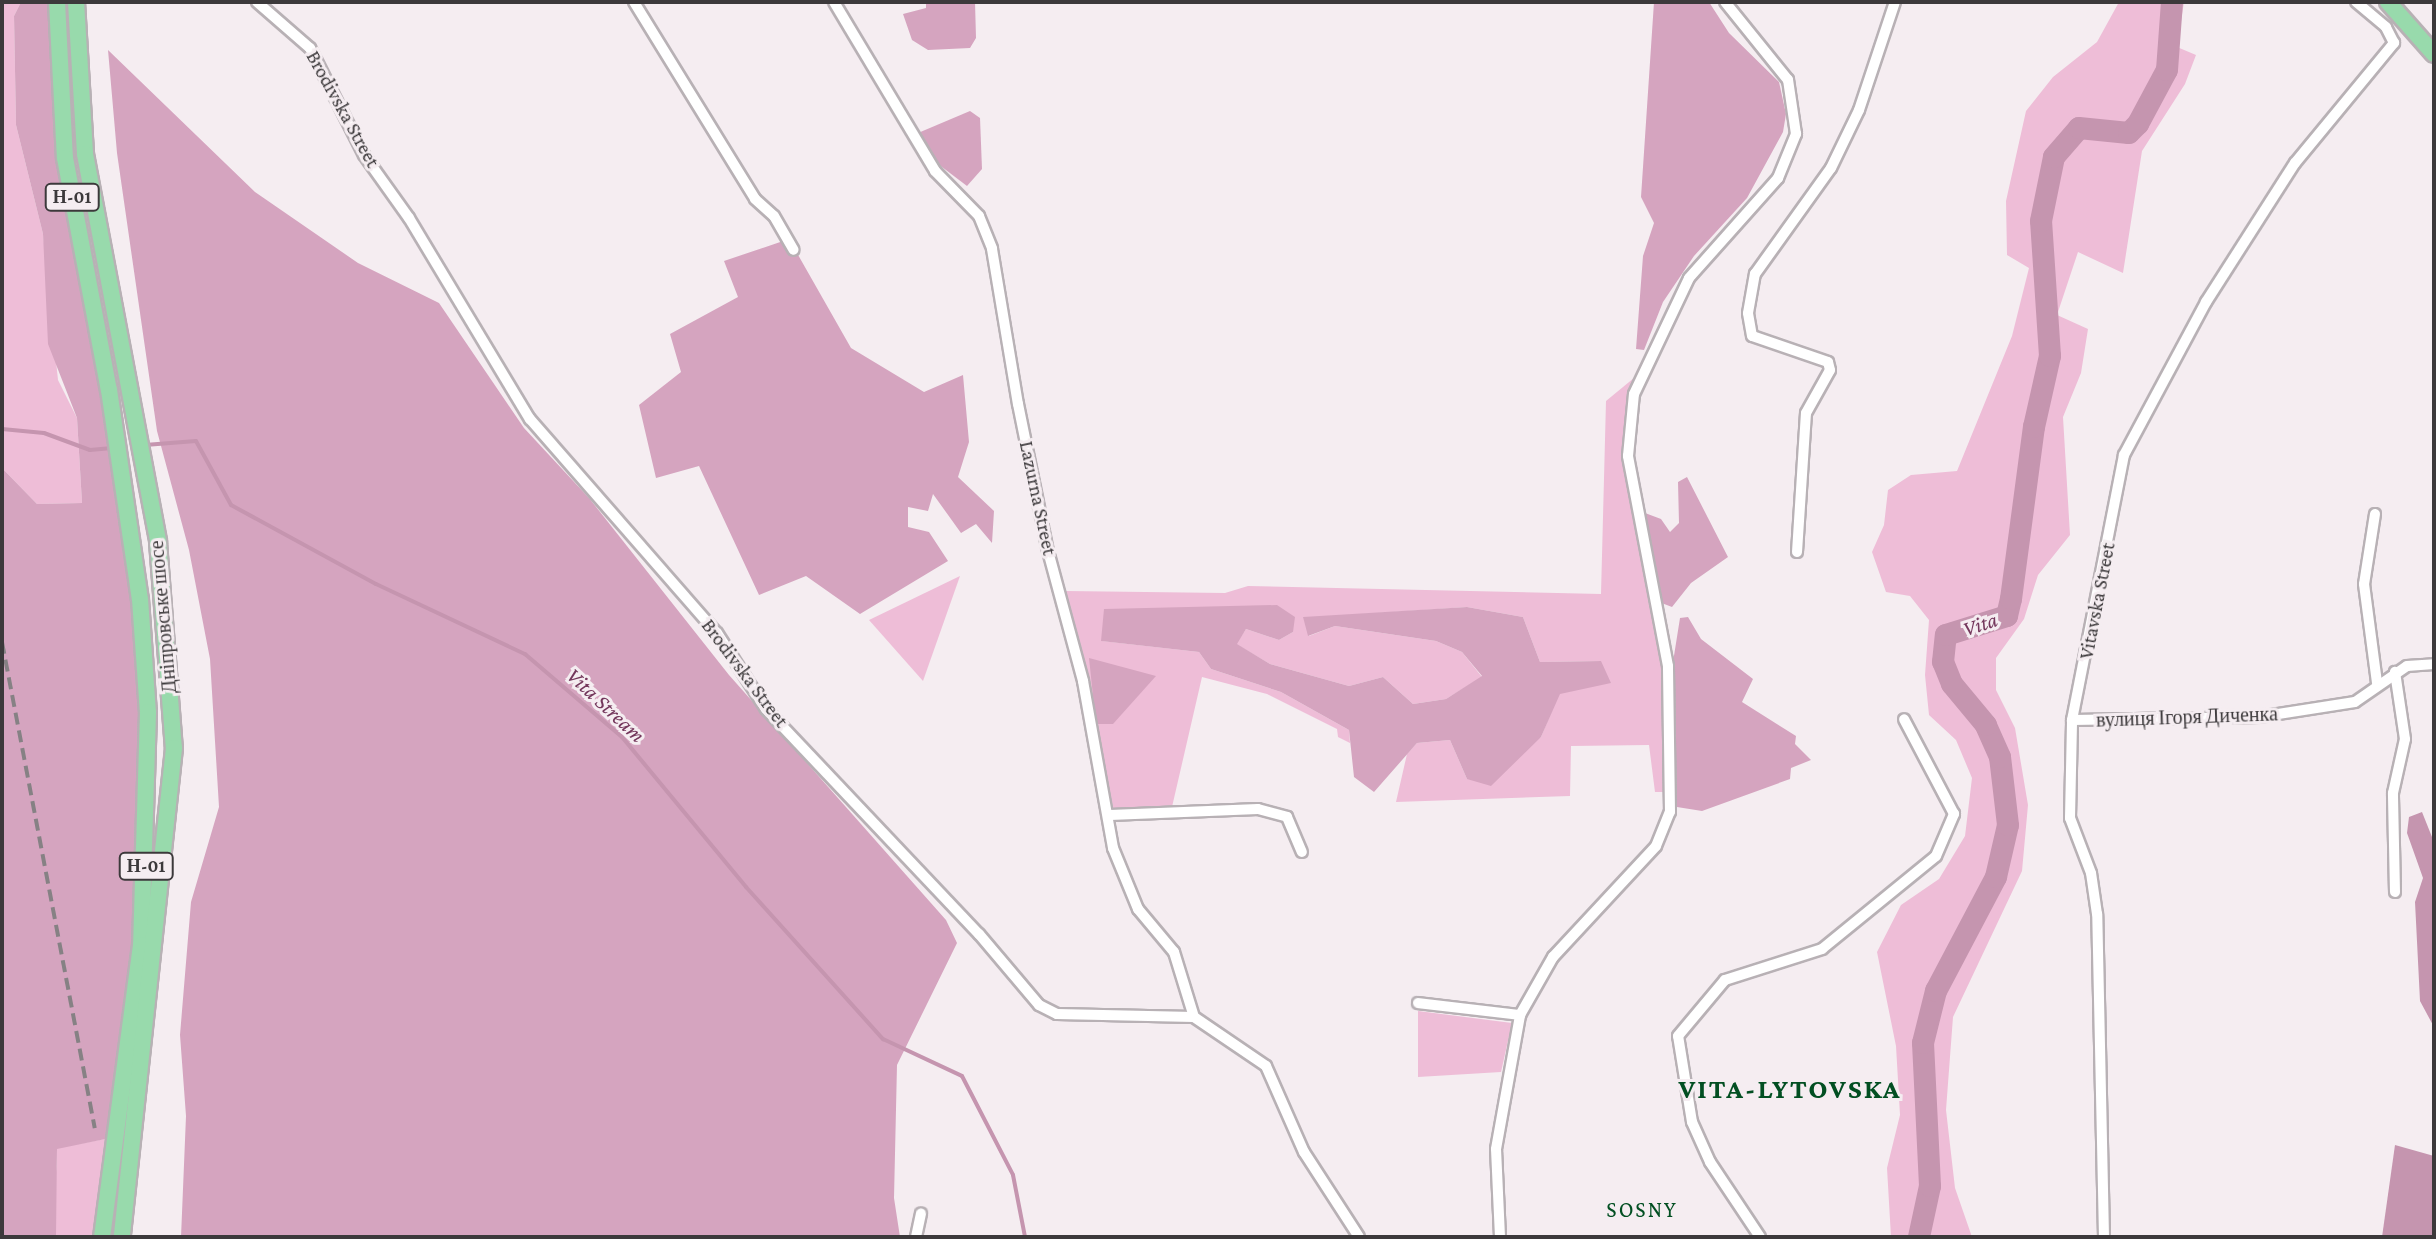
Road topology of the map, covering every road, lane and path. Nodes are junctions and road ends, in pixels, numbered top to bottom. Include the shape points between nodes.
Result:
1 (57, 2) edge
2 (76, 2) edge
3 (257, 2) edge
4 (634, 2) edge
5 (834, 2) edge
6 (1725, 2) edge
7 (1895, 2) edge
8 (2356, 2) edge
9 (2388, 2) edge
10 (2434, 54) edge
11 (794, 250) dead end
12 (2375, 514) dead end
13 (1797, 552) dead end
14 (2434, 664) edge
15 (2395, 672) junction
16 (2377, 683) junction
17 (1904, 719) dead end
18 (2072, 720) junction
19 (1110, 815) junction
20 (1302, 852) dead end
21 (2395, 892) dead end
22 (1418, 1003) dead end
23 (1520, 1015) junction
24 (1194, 1017) junction
25 (921, 1214) dead end
26 (102, 1237) edge
27 (122, 1237) edge
28 (916, 1237) edge
29 (1359, 1237) edge
30 (1500, 1237) edge
31 (1760, 1237) edge
32 (2104, 1237) edge

1 - 26 main road, Дніпровське шосе / Н-01 via 65,158 109,390 143,642 148,828 141,945
2 - 27 main road, Дніпровське шосе / Н-01 via 85,154 158,542 174,748
3 - 24 street, Brodivska Street via 310,48 364,155 409,218 530,419 717,633 766,709 979,934 1029,996 1057,1014
4 - 11 street via 755,199 774,216
5 - 19 street, Lazurna Street via 935,171 979,216 992,249 1046,543 1083,681
6 - 23 street via 1788,80 1796,134 1778,178 1689,278 1634,394 1628,456 1668,666 1670,812 1656,846 1553,957
7 - 13 street via 1843,145 1755,274 1748,313 1752,336 1828,362 1830,370 1806,413
8 - 18 street, Vitavska Street via 2386,27 2394,43 2295,163 2144,411 2124,455
9 - 10 main road
12 - 16 street via 2364,584
14 - 15 street, вулиця Ігоря Диченка
15 - 16 street, вулиця Ігоря Диченка
15 - 21 street via 2405,739 2393,793
16 - 18 street, вулиця Ігоря Диченка via 2355,702 2259,717
17 - 31 street via 1954,814 1936,856 1822,949 1725,980 1678,1036 1692,1122 1710,1162
18 - 32 street, Vitavska Street via 2070,818 2091,873 2097,914
19 - 20 street via 1258,809 1287,817
19 - 24 street, Lazurna Street via 1126,886 1174,952
22 - 23 street
23 - 30 street via 1496,1149
24 - 29 street via 1266,1066 1304,1152
25 - 28 street

